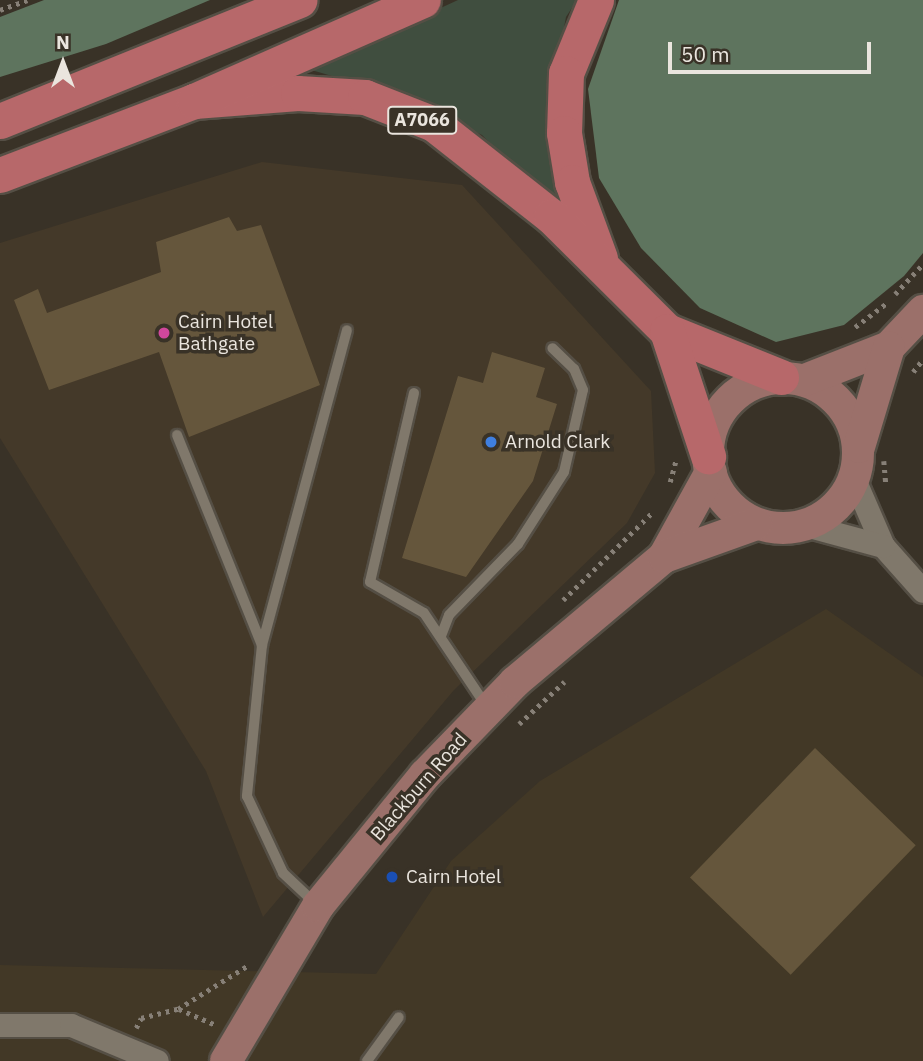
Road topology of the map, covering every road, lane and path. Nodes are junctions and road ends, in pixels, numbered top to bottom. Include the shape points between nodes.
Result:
1 (27, 0) edge
2 (299, 0) edge
3 (423, 0) edge
4 (596, 0) edge
5 (0, 10) edge
6 (194, 101) junction
7 (0, 121) edge
8 (0, 175) edge
9 (603, 265) junction
10 (923, 311) edge
11 (347, 330) dead end
12 (667, 331) junction
13 (889, 347) junction
14 (552, 348) dead end
15 (923, 359) edge
16 (909, 378) dead end
17 (793, 379) junction
18 (414, 393) dead end
19 (177, 435) dead end
20 (872, 448) junction
21 (709, 464) junction
22 (854, 479) junction
23 (871, 518) junction
24 (757, 524) junction
25 (805, 525) junction
26 (883, 546) junction
27 (664, 557) junction
28 (923, 591) edge
29 (441, 636) junction
30 (262, 645) junction
31 (570, 677) dead end
32 (489, 709) junction
33 (508, 733) dead end
34 (318, 906) junction
35 (399, 1017) dead end
36 (0, 1025) edge
37 (156, 1061) edge
38 (226, 1061) edge
39 (367, 1061) edge

1 - 5 path
2 - 7 main road
3 - 6 main road, A7066
4 - 9 main road, A7066 via 566,73 564,133 572,182
6 - 8 main road, A7066
6 - 9 main road, A7066 via 298,93 365,97 434,124 485,159
9 - 12 main road, A7066
10 - 13 main road
11 - 30 lane
12 - 17 main road, A7066
12 - 21 main road, A7066
13 - 17 main road
13 - 20 main road
14 - 29 lane via 574,369 583,390 564,472 517,544 449,615
15 - 16 path
17 - 20 main road via 847,413
17 - 21 main road via 730,400 710,433
18 - 29 lane via 370,582 424,613
19 - 30 lane
20 - 22 main road
20 - 23 path via 889,499
21 - 24 main road via 733,509
21 - 27 main road, Blackburn Road
22 - 23 street
22 - 25 main road via 828,514
23 - 26 street
24 - 25 main road
24 - 27 main road, Blackburn Road
25 - 26 street
26 - 28 street
27 - 32 main road, Blackburn Road via 590,612
29 - 32 lane
30 - 34 lane via 247,796 284,873
31 - 33 path
32 - 34 main road, Blackburn Road
34 - 38 main road, Blackburn Road
35 - 39 lane
36 - 37 street via 71,1025

